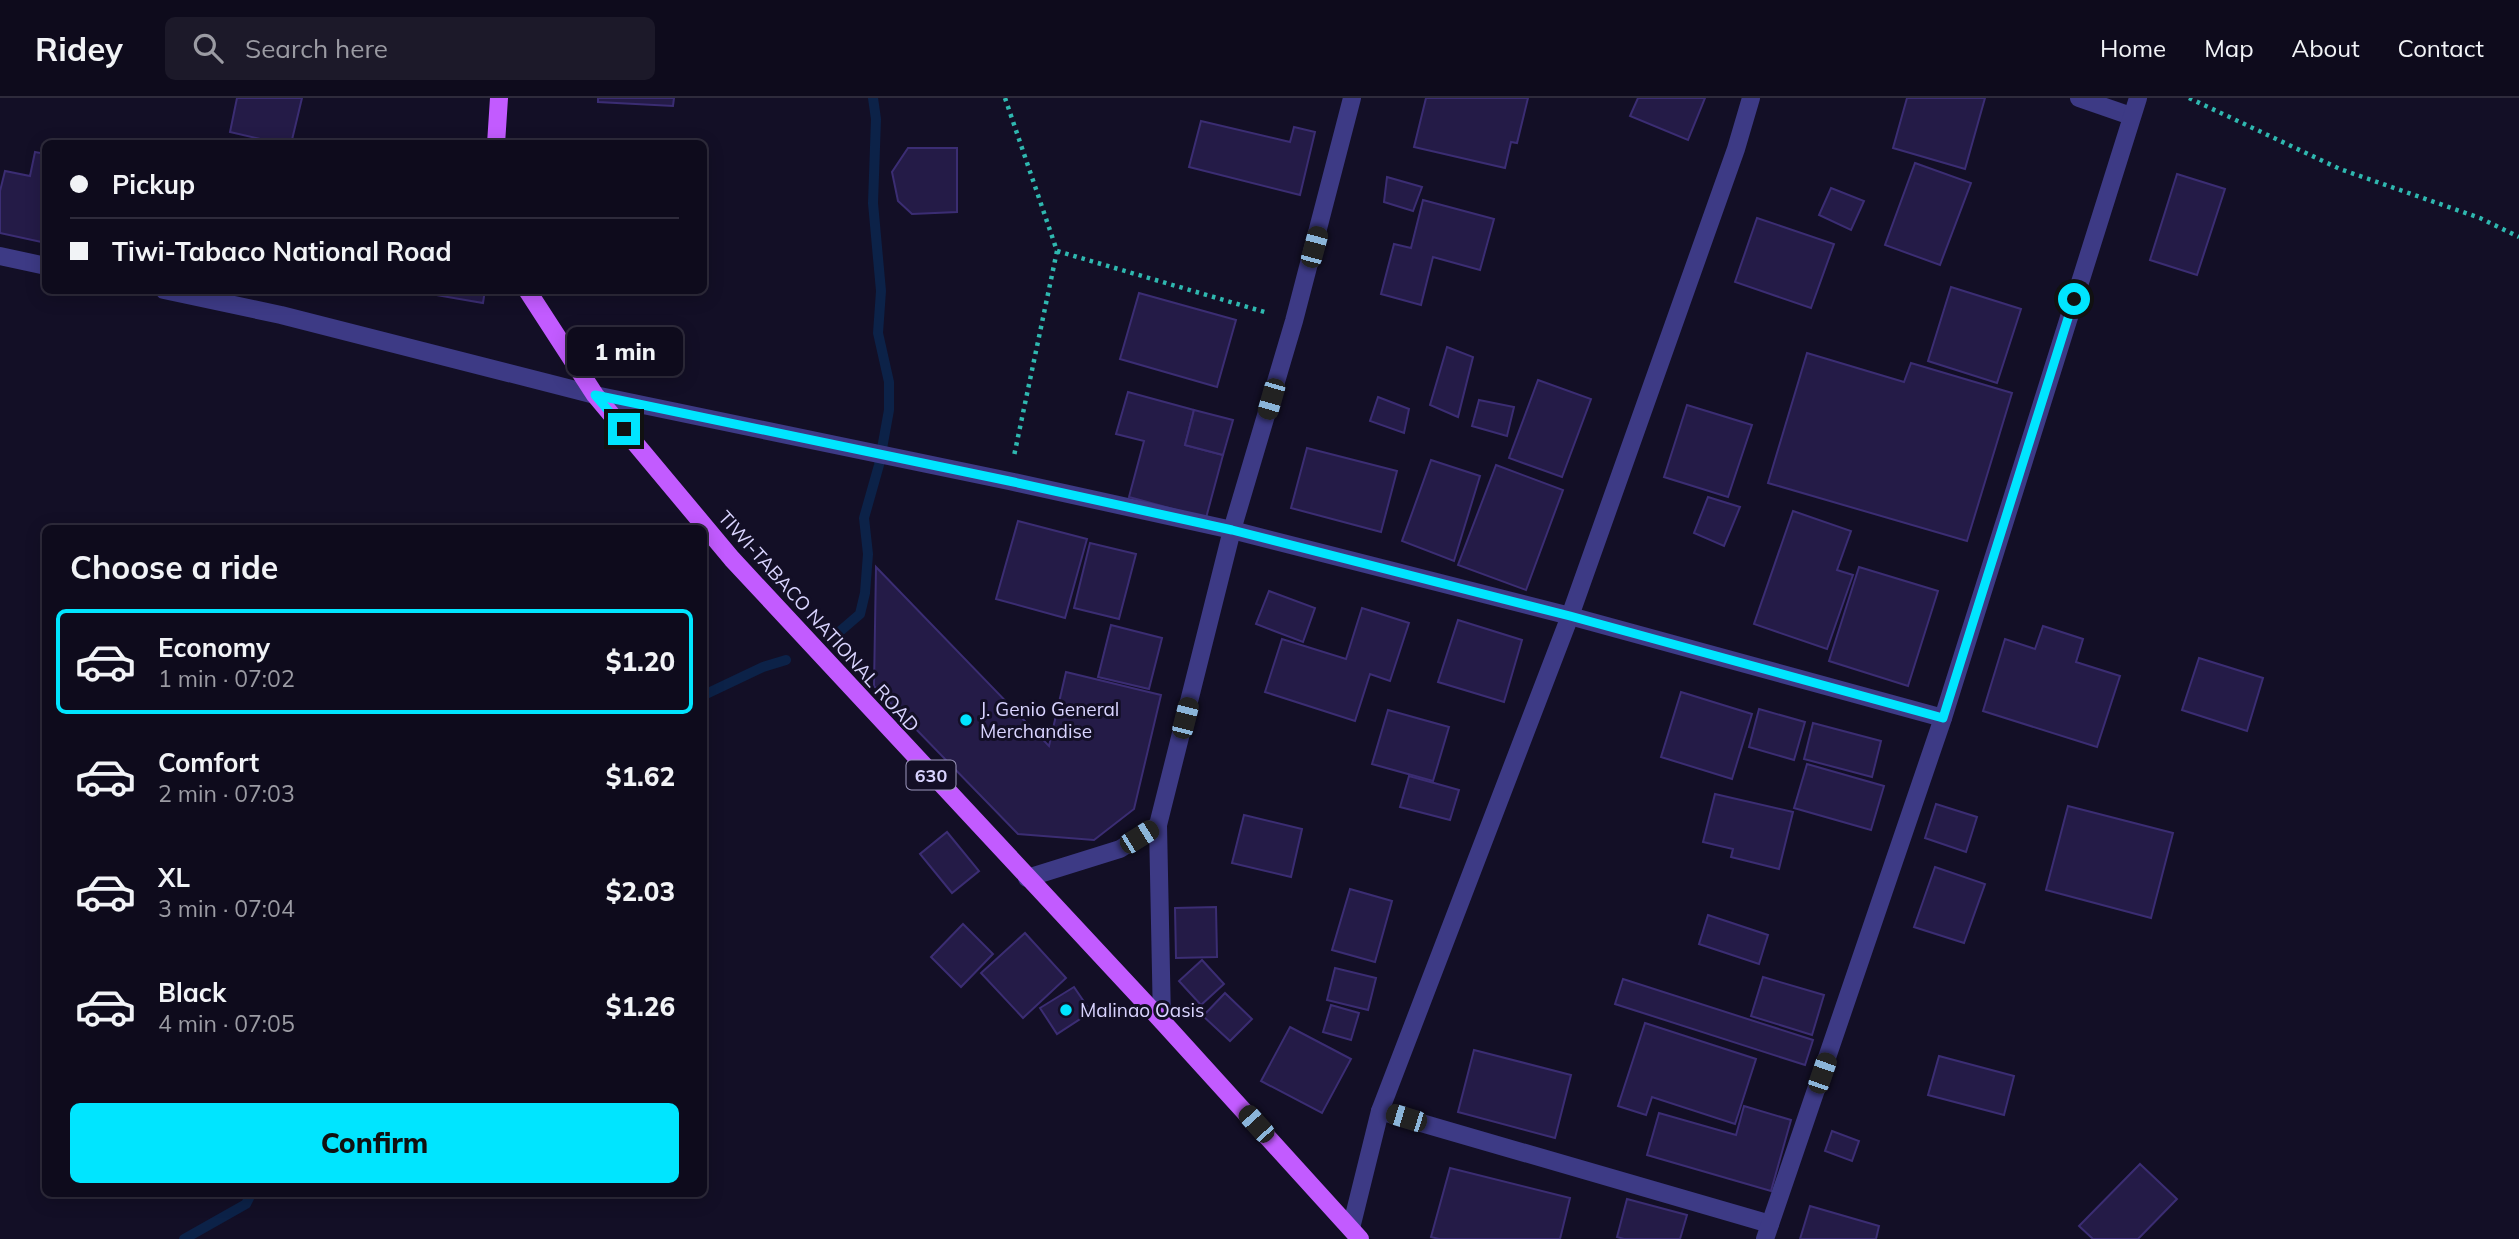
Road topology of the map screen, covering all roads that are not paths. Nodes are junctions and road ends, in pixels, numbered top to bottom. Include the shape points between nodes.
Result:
1 (499, 98) edge
2 (1352, 98) edge
3 (1751, 98) edge
4 (2079, 98) edge
5 (2138, 98) edge
6 (2131, 116) junction
7 (496, 140) edge
8 (0, 256) edge
9 (42, 265) edge
10 (183, 294) edge
11 (530, 294) edge
12 (595, 395) junction
13 (704, 525) edge
14 (707, 529) edge
15 (1232, 530) junction
16 (1570, 616) junction
17 (1943, 718) junction
18 (1157, 825) junction
19 (1027, 878) junction
20 (1162, 1021) junction
21 (1380, 1111) junction
22 (1768, 1232) edge
23 (1355, 1233) edge

1 - 7 main road
2 - 15 street via 1294,321
3 - 16 street
4 - 6 street
5 - 6 street
6 - 17 street
8 - 9 street
10 - 12 street
11 - 12 main road, TIWI-TABACO NATIONAL ROAD / 630
12 - 13 main road, TIWI-TABACO NATIONAL ROAD / 630
12 - 15 street
14 - 19 main road, TIWI-TABACO NATIONAL ROAD / 630
15 - 16 street
15 - 18 street
16 - 17 street
16 - 21 street
17 - 22 street
18 - 19 street via 1120,849
18 - 20 street
19 - 20 main road, TIWI-TABACO NATIONAL ROAD / 630
20 - 23 main road, TIWI-TABACO NATIONAL ROAD / 630
21 - 22 street
21 - 23 street

